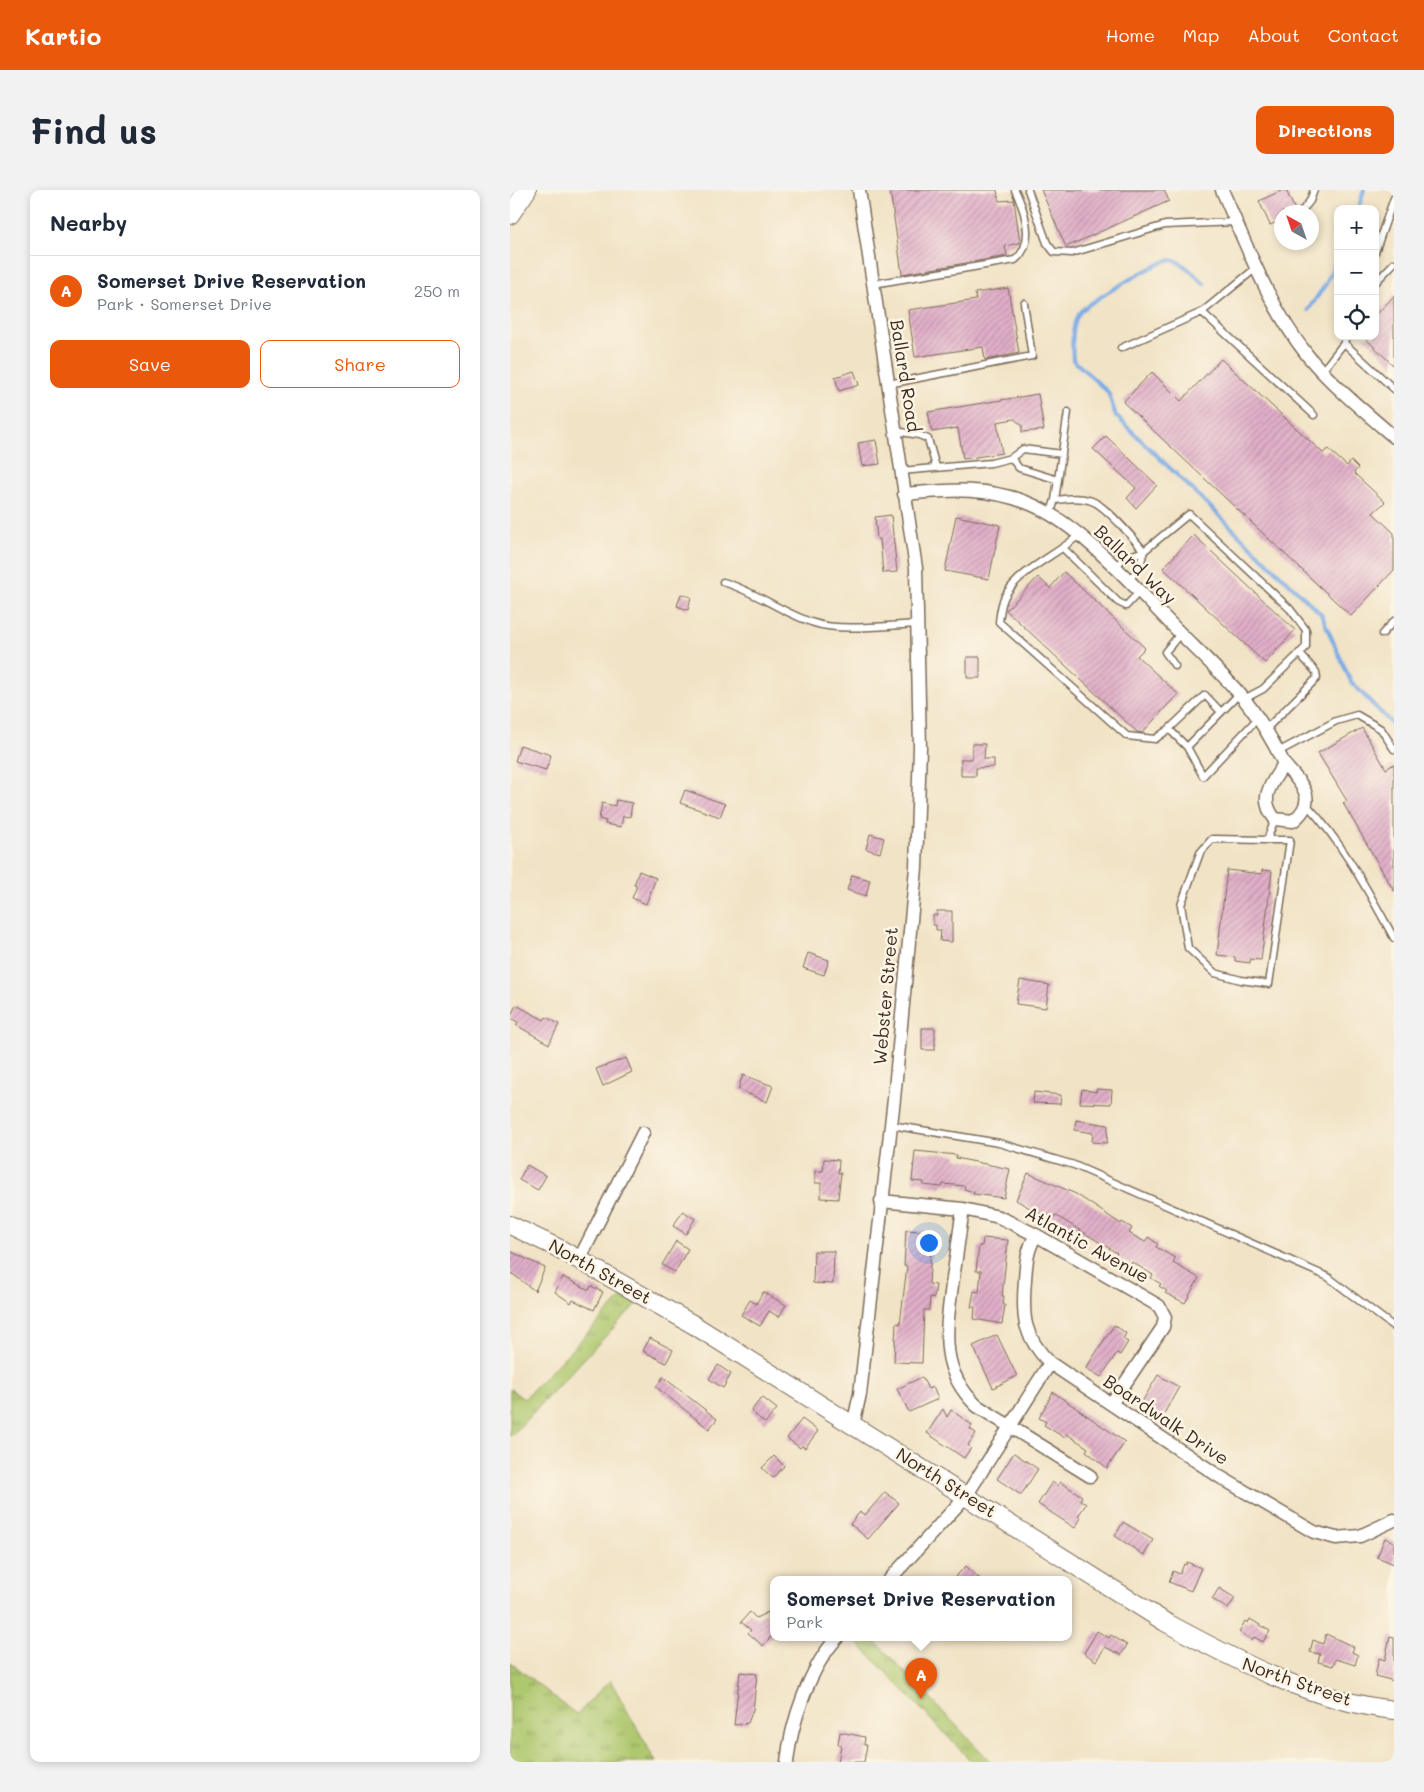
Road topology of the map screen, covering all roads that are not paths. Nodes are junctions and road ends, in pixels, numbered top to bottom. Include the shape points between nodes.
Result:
1 (859, 190) edge
2 (1014, 190) edge
3 (1028, 190) edge
4 (1222, 190) edge
5 (1314, 190) edge
6 (524, 194) edge
7 (1394, 198) edge
8 (1307, 205) edge
9 (510, 214) edge
10 (1236, 222) junction
11 (1376, 250) edge
12 (1394, 263) edge
13 (1256, 268) junction
14 (1379, 279) edge
15 (873, 284) junction
16 (1024, 303) dead end
17 (1202, 312) junction
18 (1345, 340) edge
19 (1121, 348) dead end
20 (1323, 370) junction
21 (888, 384) junction
22 (1394, 389) edge
23 (1068, 412) dead end
24 (1314, 415) dead end
25 (896, 431) junction
26 (1394, 437) edge
27 (1062, 454) junction
28 (1012, 458) junction
29 (936, 467) junction
30 (901, 471) junction
31 (1058, 480) junction
32 (904, 494) junction
33 (1055, 500) junction
34 (1050, 515) junction
35 (1079, 535) junction
36 (1064, 549) junction
37 (1144, 551) junction
38 (916, 568) joint
39 (1115, 568) junction
40 (1128, 580) junction
41 (723, 582) dead end
42 (1139, 592) junction
43 (1394, 620) edge
44 (918, 624) junction
45 (1180, 634) junction
46 (1382, 634) dead end
47 (1299, 653) junction
48 (1175, 666) dead end
49 (1241, 696) junction
50 (1221, 712) junction
51 (1257, 718) junction
52 (1169, 729) junction
53 (1265, 730) junction
54 (1187, 747) junction
55 (1394, 749) edge
56 (1278, 752) junction
57 (1284, 764) junction
58 (1307, 805) junction
59 (1275, 819) junction
60 (1267, 840) junction
61 (1394, 938) edge
62 (891, 1125) junction
63 (643, 1134) dead end
64 (881, 1201) junction
65 (963, 1209) junction
66 (510, 1225) edge
67 (1036, 1235) junction
68 (579, 1260) junction
69 (1394, 1327) edge
70 (1050, 1363) junction
71 (1111, 1404) junction
72 (853, 1425) junction
73 (1010, 1426) junction
74 (1090, 1476) dead end
75 (966, 1496) junction
76 (1393, 1522) edge
77 (893, 1576) edge
78 (835, 1641) edge
79 (1394, 1710) edge
80 (787, 1762) edge

1 - 15 street, Ballard Road
2 - 15 lane via 1023,207 1027,238 1024,253 1015,260
3 - 10 lane via 1047,242 1054,252 1062,254 1165,225
4 - 10 street
5 - 8 lane
6 - 9 main road
7 - 11 lane
10 - 13 street
12 - 14 lane
13 - 17 lane
13 - 20 street via 1286,323 1308,356
15 - 21 street, Ballard Road
16 - 21 lane via 1032,356
17 - 19 lane
17 - 24 lane
18 - 20 lane
18 - 22 lane
20 - 26 street
21 - 25 street, Ballard Road
23 - 27 lane
25 - 29 lane via 928,439
25 - 30 street, Ballard Road
27 - 28 lane via 1024,449
27 - 31 lane
28 - 29 lane
28 - 31 lane via 1019,468
29 - 30 lane
30 - 32 street, Ballard Road
31 - 33 lane
32 - 34 street, Ballard Way via 961,489 993,493
32 - 38 street, Ballard Road
33 - 34 lane
33 - 37 lane via 1094,502
34 - 35 street, Ballard Way via 1068,524
35 - 36 lane
35 - 39 street, Ballard Way
36 - 42 lane via 1118,602 1126,606
36 - 52 lane via 1024,574 1005,596 998,622 1127,736 1155,739
37 - 39 lane via 1124,558
37 - 40 lane via 1139,569
37 - 47 lane via 1189,514 1290,609 1306,630 1306,647
38 - 44 street, Webster Street
39 - 40 street, Ballard Way
40 - 42 street, Ballard Way
41 - 44 lane via 742,587 815,624
42 - 45 street, Ballard Way
43 - 46 lane
44 - 62 street, Webster Street via 920,748 916,868
45 - 48 lane via 1165,652
45 - 49 street, Ballard Way
47 - 49 lane via 1263,689
47 - 53 lane via 1316,672 1317,678
49 - 50 lane
49 - 51 street, Ballard Way
50 - 52 lane via 1205,695
50 - 54 lane
51 - 53 street, Ballard Way
51 - 54 lane via 1203,776
52 - 54 lane
53 - 56 street, Ballard Way
55 - 56 lane via 1381,729 1357,715 1336,720
56 - 57 street, Ballard Way
57 - 58 street, Ballard Way via 1302,785
57 - 59 street via 1268,791 1266,801
58 - 59 street via 1293,820
58 - 61 lane via 1322,821
59 - 60 lane
60 - 60 lane via 1212,839 1200,853 1181,905 1188,948 1214,973 1269,984 1290,840
62 - 64 street, Webster Street
62 - 69 lane via 999,1144 1074,1165 1328,1278
63 - 68 street
64 - 65 street, Atlantic Avenue
64 - 72 street, Webster Street via 860,1394
65 - 67 street, Atlantic Avenue via 999,1217
65 - 73 street via 946,1329 947,1350 956,1379 969,1398
66 - 68 main road, North Street
67 - 70 street, Boardwalk Drive via 1027,1254 1023,1310 1030,1337
67 - 71 street, Atlantic Avenue via 1156,1304 1164,1313 1163,1327
68 - 72 main road, North Street via 694,1325
70 - 71 street, Boardwalk Drive
70 - 73 street
71 - 76 street, Boardwalk Drive via 1220,1477 1314,1532 1348,1538
72 - 75 main road, North Street
73 - 74 street
73 - 75 street
75 - 77 street
75 - 79 main road, North Street via 1165,1622 1239,1662 1345,1700
78 - 80 street via 813,1675 789,1741

